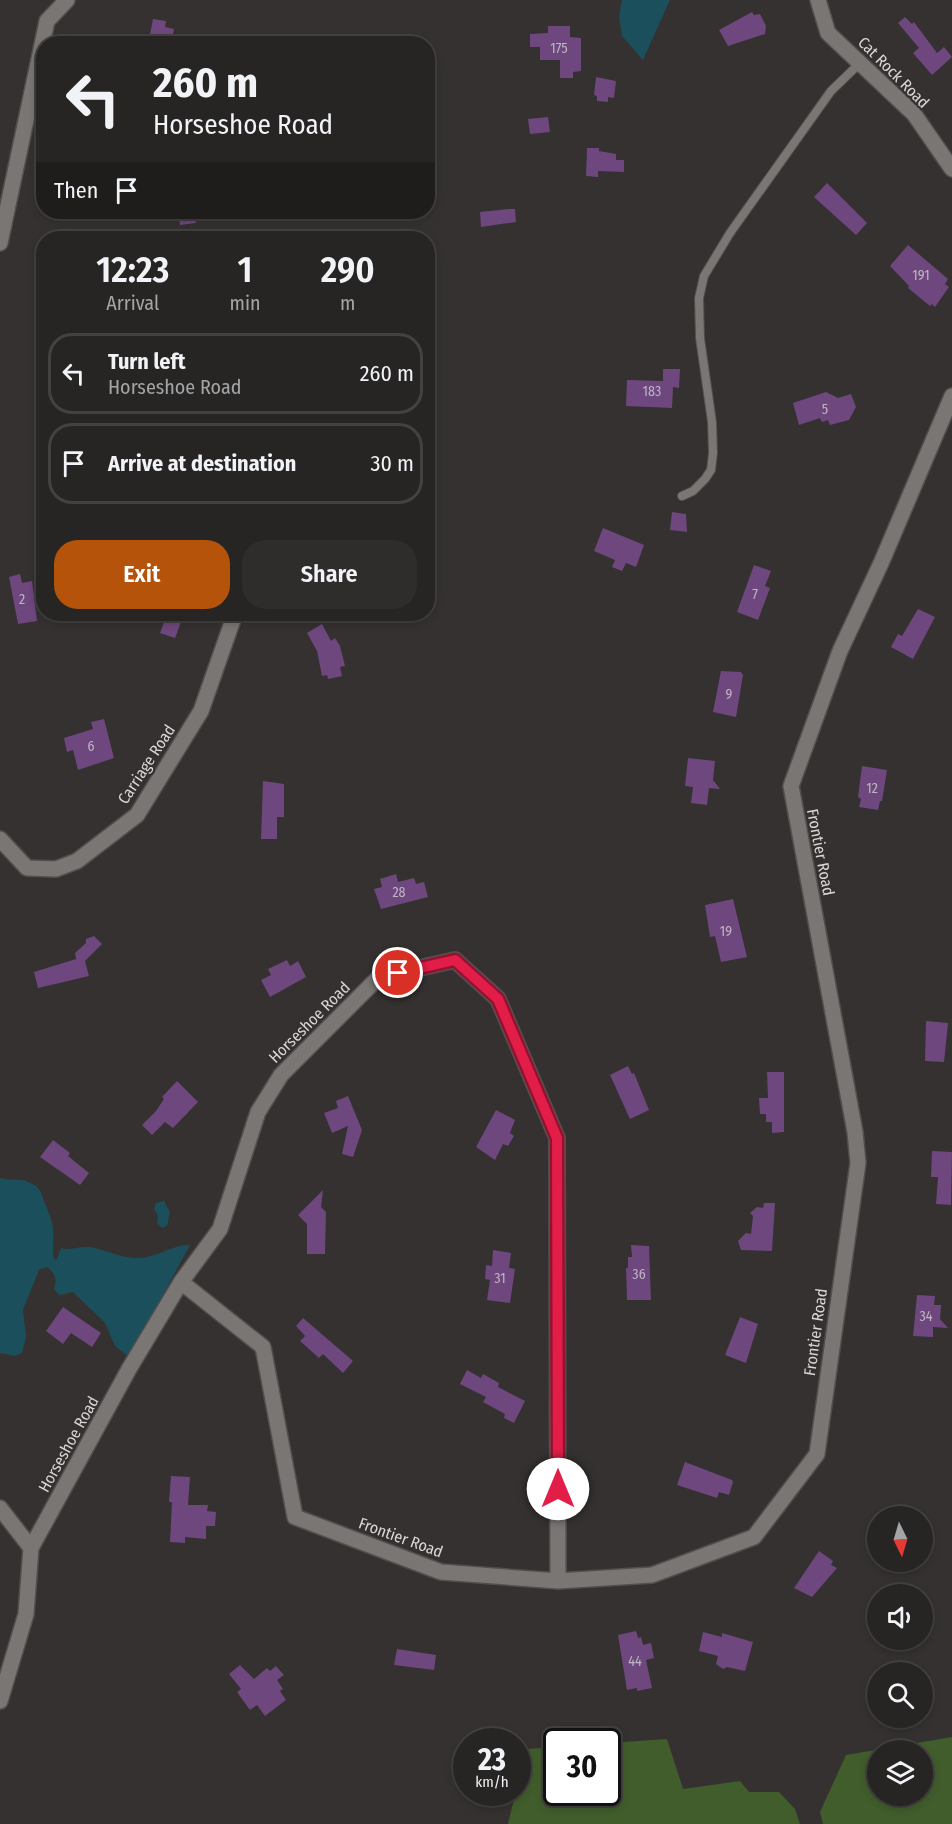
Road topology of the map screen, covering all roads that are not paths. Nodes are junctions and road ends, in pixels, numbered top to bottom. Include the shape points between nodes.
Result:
1 (68, 0) edge
2 (818, 0) edge
3 (44, 36) edge
4 (860, 63) junction
5 (36, 73) edge
6 (952, 169) edge
7 (0, 243) edge
8 (952, 396) edge
9 (682, 496) dead end
10 (233, 621) edge
11 (0, 839) edge
12 (181, 1282) junction
13 (0, 1508) edge
14 (31, 1548) junction
15 (558, 1581) junction
16 (0, 1701) edge

1 - 3 street via 47,21
2 - 4 street, Cat Rock Road via 828,33
4 - 6 street, Cat Rock Road via 914,114
4 - 9 lane via 831,91 704,276 699,298 700,338 713,453 711,470 705,479
5 - 7 street
8 - 15 street, Frontier Road via 840,651 791,786 858,1163 817,1454 754,1537 652,1575
10 - 11 street, Carriage Road via 201,711 137,815 77,861 56,869 27,868
12 - 14 street, Horseshoe Road
12 - 15 street, Frontier Road via 263,1347 295,1517 441,1572
12 - 15 street, Horseshoe Road via 220,1228 258,1112 281,1075 379,977 455,960 498,999 557,1138
13 - 14 street
14 - 16 street via 26,1614

